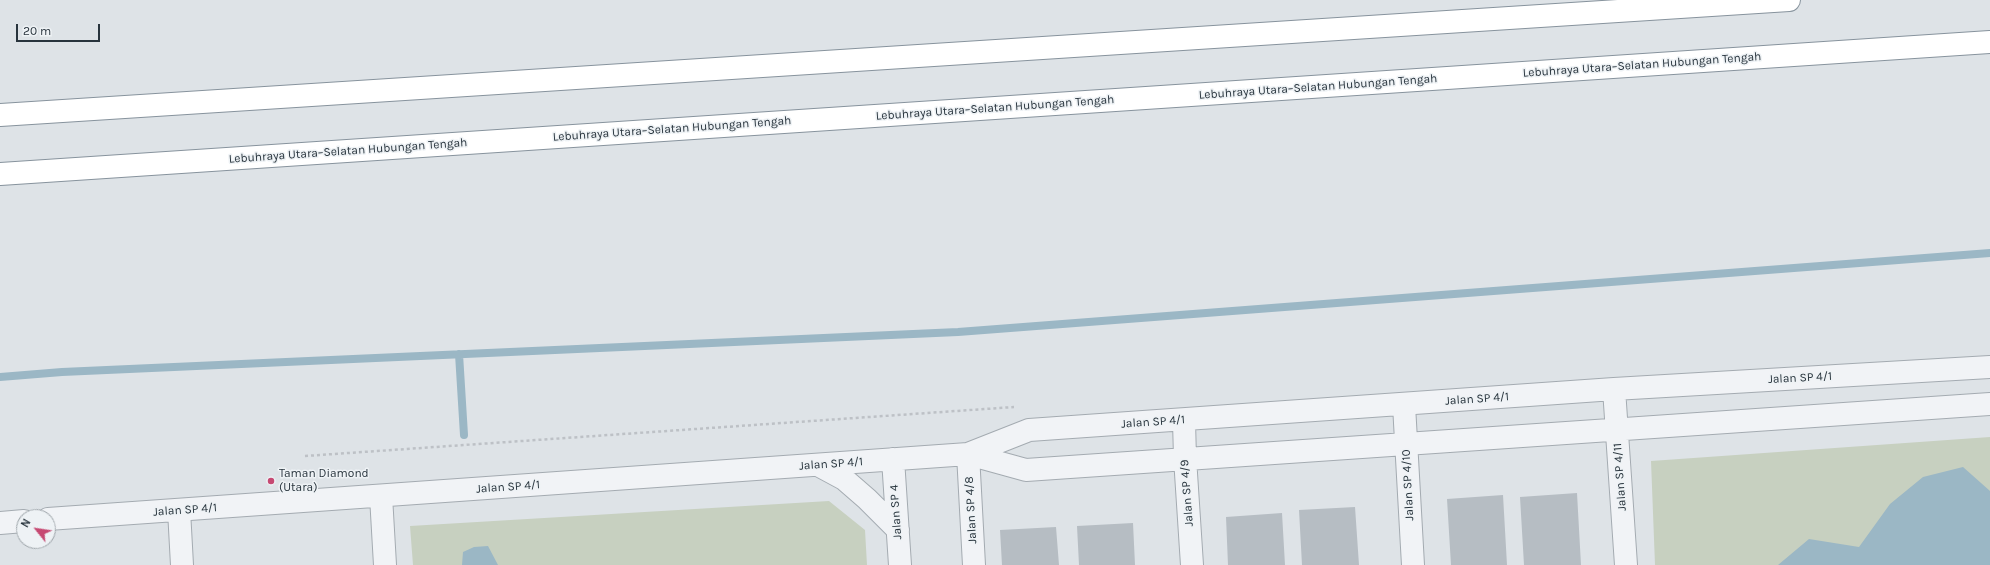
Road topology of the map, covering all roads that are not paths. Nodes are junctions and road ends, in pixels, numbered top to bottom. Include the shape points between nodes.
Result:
1 (1790, 0) edge
2 (1990, 42) edge
3 (0, 115) edge
4 (0, 174) edge
5 (1990, 367) edge
6 (1614, 389) junction
7 (1990, 404) edge
8 (1404, 405) junction
9 (1184, 420) junction
10 (1617, 428) junction
11 (1406, 443) junction
12 (968, 454) junction
13 (1185, 458) junction
14 (893, 459) junction
15 (818, 465) junction
16 (381, 496) junction
17 (179, 510) junction
18 (56, 518) edge
19 (16, 522) edge
20 (0, 523) edge
21 (898, 530) junction
22 (182, 565) edge
23 (385, 565) edge
24 (900, 565) edge
25 (974, 565) edge
26 (1192, 565) edge
27 (1412, 565) edge
28 (1626, 565) edge

1 - 3 highway
2 - 4 highway, Lebuhraya Utara–Selatan Hubungan Tengah
5 - 6 street, Jalan SP 4/1
6 - 8 street, Jalan SP 4/1
6 - 10 street, Jalan SP 4/11
7 - 10 street, Jalan SP 4/1
8 - 9 street, Jalan SP 4/1
8 - 11 street, Jalan SP 4/10
9 - 12 street, Jalan SP 4/1 via 1029,430
9 - 13 street, Jalan SP 4/9
10 - 11 street, Jalan SP 4/1
10 - 28 street, Jalan SP 4/11
11 - 13 street, Jalan SP 4/1
11 - 27 street, Jalan SP 4/10
12 - 13 street, Jalan SP 4/1 via 1026,470
12 - 14 street, Jalan SP 4/1
12 - 25 street, Jalan SP 4/8
13 - 26 street, Jalan SP 4/9
14 - 15 street, Jalan SP 4/1
14 - 21 street, Jalan SP 4
15 - 16 street, Jalan SP 4/1
15 - 21 street via 844,479
16 - 17 street, Jalan SP 4/1
16 - 23 street
17 - 18 street, Jalan SP 4/1
17 - 22 street
19 - 20 street
21 - 24 street, Jalan SP 4

